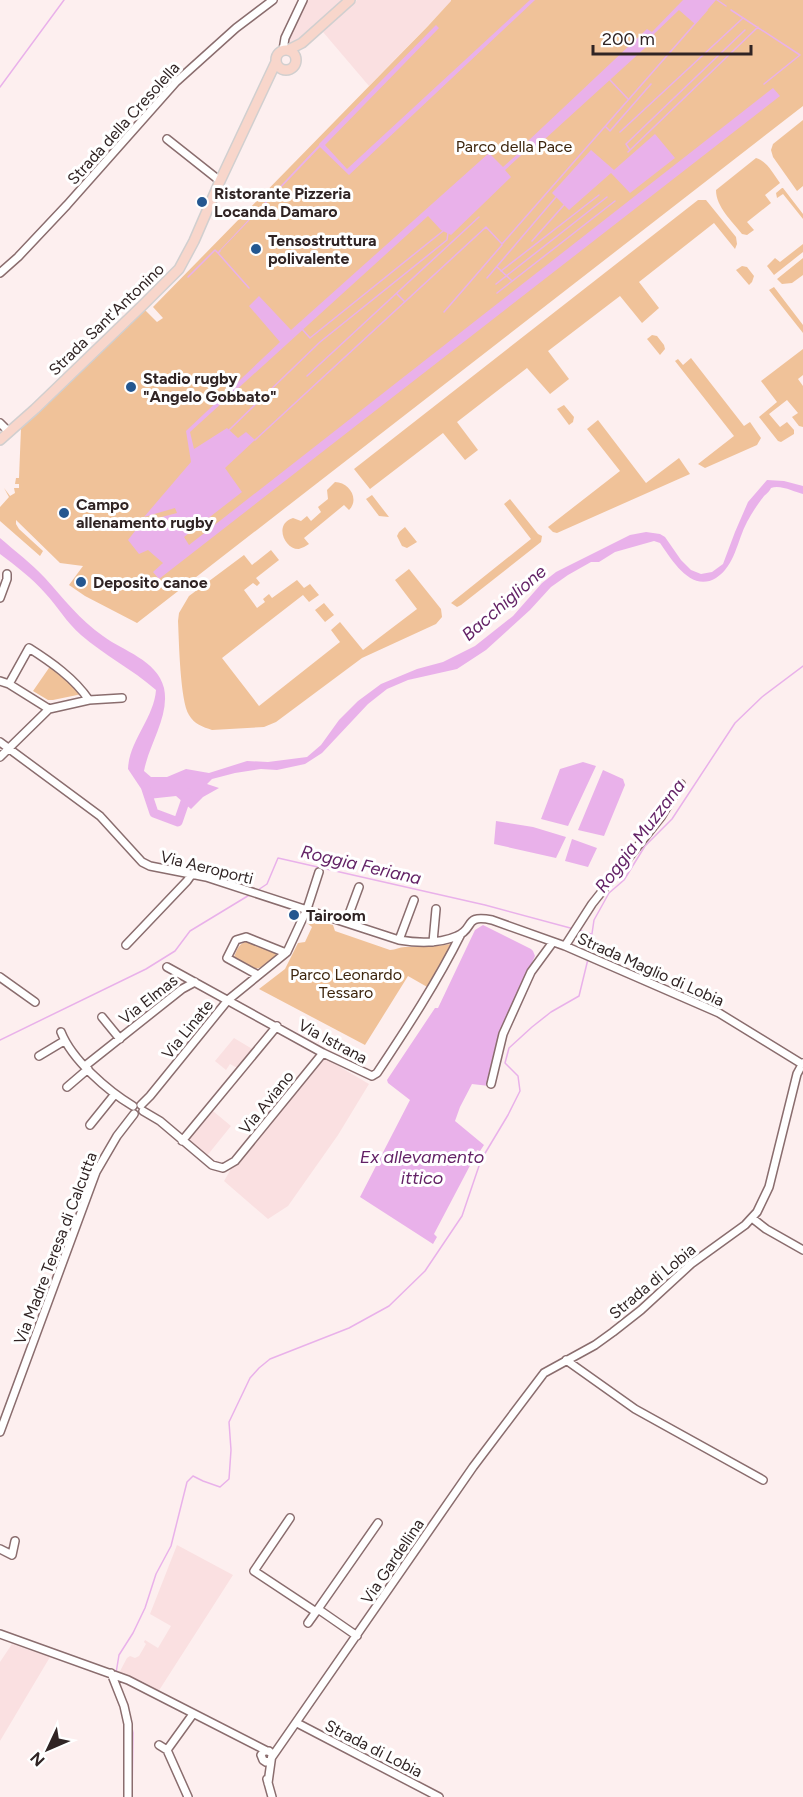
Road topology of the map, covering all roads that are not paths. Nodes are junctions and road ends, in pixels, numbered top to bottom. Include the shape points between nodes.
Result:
1 (273, 0) edge
2 (303, 0) edge
3 (350, 0) edge
4 (302, 43) junction
5 (286, 50) junction
6 (296, 59) junction
7 (276, 62) junction
8 (285, 70) junction
9 (267, 81) junction
10 (167, 139) dead end
11 (220, 181) junction
12 (0, 273) edge
13 (0, 423) edge
14 (4, 437) edge
15 (7, 574) dead end
16 (0, 598) edge
17 (0, 681) edge
18 (9, 684) junction
19 (122, 698) dead end
20 (89, 700) junction
21 (49, 709) junction
22 (0, 742) edge
23 (9, 748) junction
24 (0, 757) edge
25 (681, 784) dead end
26 (319, 872) dead end
27 (192, 874) junction
28 (359, 887) dead end
29 (414, 900) dead end
30 (307, 909) junction
31 (436, 909) dead end
32 (346, 922) junction
33 (461, 934) junction
34 (399, 940) junction
35 (433, 942) junction
36 (553, 942) junction
37 (126, 945) dead end
38 (566, 946) junction
39 (286, 953) junction
40 (167, 967) dead end
41 (258, 975) junction
42 (0, 977) edge
43 (195, 982) junction
44 (228, 1000) junction
45 (35, 1002) dead end
46 (102, 1017) dead end
47 (277, 1026) junction
48 (61, 1032) dead end
49 (120, 1039) junction
50 (64, 1041) junction
51 (323, 1053) junction
52 (39, 1056) dead end
53 (802, 1063) edge
54 (86, 1067) junction
55 (491, 1084) dead end
56 (67, 1087) dead end
57 (115, 1094) junction
58 (139, 1107) junction
59 (90, 1125) dead end
60 (183, 1141) junction
61 (752, 1218) junction
62 (803, 1250) edge
63 (566, 1360) junction
64 (526, 1396) joint
65 (0, 1432) edge
66 (763, 1480) dead end
67 (290, 1518) dead end
68 (378, 1523) dead end
69 (15, 1541) dead end
70 (0, 1549) edge
71 (317, 1610) junction
72 (308, 1623) dead end
73 (0, 1634) edge
74 (357, 1636) junction
75 (114, 1674) junction
76 (193, 1714) junction
77 (297, 1724) junction
78 (159, 1744) dead end
79 (168, 1750) junction
80 (267, 1756) junction
81 (128, 1797) edge
82 (188, 1797) edge
83 (272, 1797) edge
84 (439, 1797) edge

1 - 12 street, Strada della Cresolella via 176,82 67,205
2 - 5 street, Strada Sant'Antonino via 285,38
3 - 4 main road
4 - 5 main road
4 - 6 main road
5 - 6 main road
5 - 7 main road, Strada Sant'Antonino via 277,56
6 - 8 main road via 294,66
7 - 8 main road
7 - 9 main road, Strada Sant'Antonino
8 - 9 main road
9 - 11 main road, Strada Sant'Antonino
10 - 11 street
11 - 14 main road, Strada Sant'Antonino via 179,268
13 - 14 street, Strada Sant'Antonino
15 - 16 street
17 - 18 street
18 - 20 street via 29,648 54,664
18 - 21 street
19 - 20 street
20 - 21 street
21 - 23 street
22 - 23 street, Via Aeroporti
23 - 24 street
23 - 27 street, Via Aeroporti via 100,816 142,862
25 - 38 street, Strada Maglio di Lobia via 661,817 592,904
26 - 30 street
27 - 30 street, Via Aeroporti
27 - 37 street
28 - 32 street
29 - 34 street
30 - 32 street, Via Aeroporti
30 - 39 street, Via Linate
31 - 35 street
32 - 34 street, Via Aeroporti
33 - 35 street, Via Aeroporti
33 - 36 street, Via Aeroporti via 480,917
33 - 51 street, Via Istrana via 375,1075
34 - 35 street, Via Aeroporti
36 - 38 street, Via Aeroporti
36 - 55 street via 531,972 502,1034
38 - 53 street, Strada Maglio di Lobia via 719,1013
39 - 41 street, Via Linate
39 - 41 street via 246,937 236,939 227,958
40 - 43 street, Via Elmas
41 - 44 street, Via Linate
42 - 45 street
43 - 44 street, Via Elmas
43 - 49 street, Via Elmas
44 - 47 street, Via Istrana
44 - 58 street, Via Linate
46 - 49 street, Via Elmas
47 - 51 street, Via Istrana
47 - 60 street
48 - 50 street
49 - 54 street, Via Elmas
50 - 52 street
50 - 54 street
51 - 60 street, Via Aviano via 228,1166 212,1165
53 - 61 street, Strada di Lobia via 769,1187
54 - 56 street, Via Elmas
54 - 57 street
57 - 58 street
57 - 59 street
58 - 60 street
58 - 65 street, Via Madre Teresa di Calcutta via 132,1109 134,1114 96,1173
61 - 62 street
61 - 63 street, Strada di Lobia via 691,1264 613,1332
63 - 64 street, Strada di Lobia via 544,1373
63 - 66 street via 635,1409
64 - 74 street, Via Gardellina
67 - 71 street via 254,1570
68 - 71 street
69 - 70 street via 12,1554
71 - 72 street
71 - 74 street
73 - 75 street
74 - 77 street, Via Gardellina
75 - 76 street
75 - 81 street via 128,1724
76 - 79 street
76 - 80 street
77 - 80 street, Via Gardellina via 283,1744
77 - 84 street, Strada di Lobia
78 - 79 street
79 - 82 street
80 - 83 street

